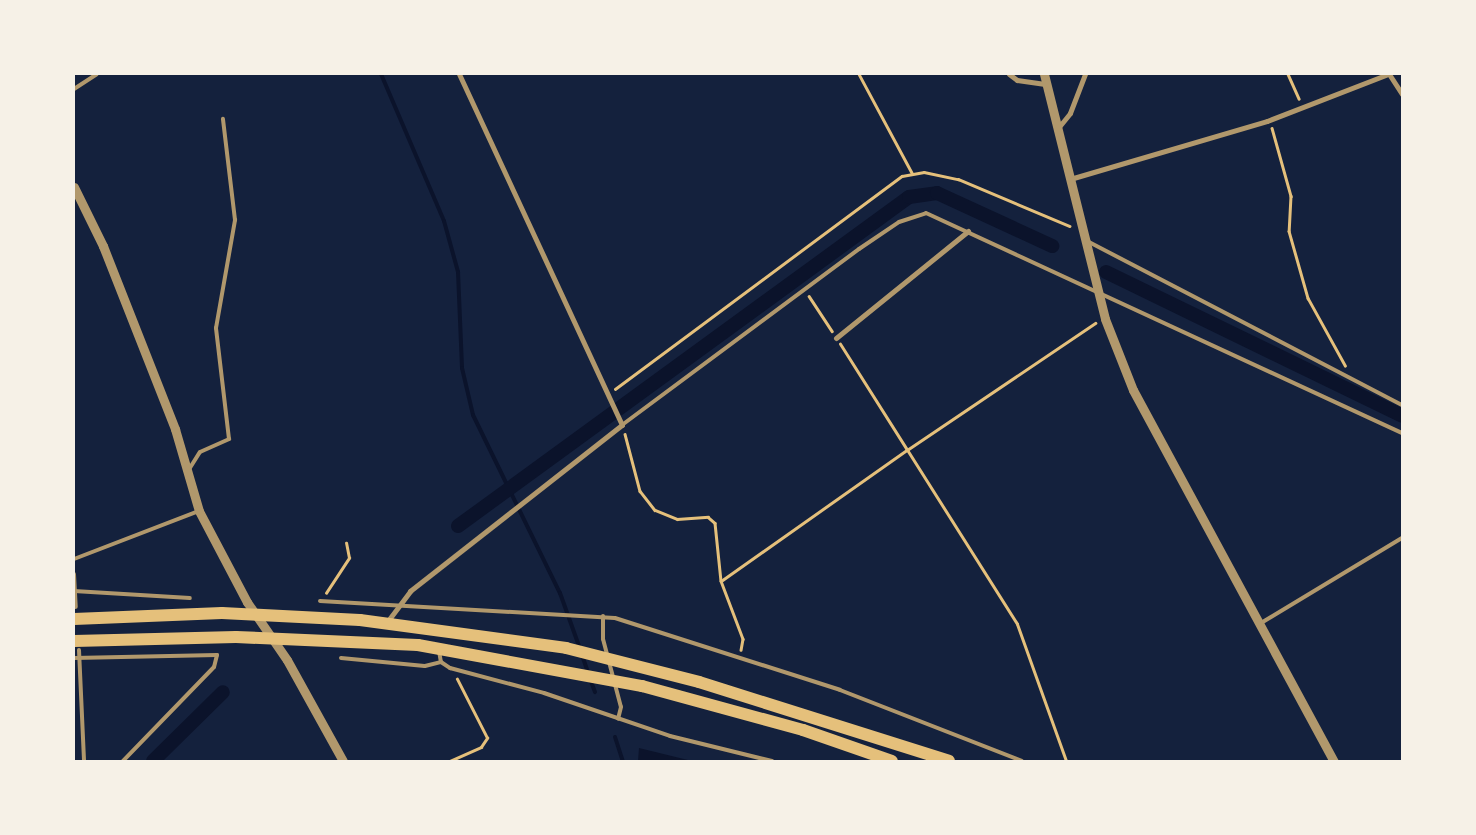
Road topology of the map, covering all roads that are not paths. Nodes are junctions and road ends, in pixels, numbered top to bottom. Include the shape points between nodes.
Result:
1 (97, 74) edge
2 (459, 74) edge
3 (1009, 74) edge
4 (1044, 74) edge
5 (1085, 74) edge
6 (1388, 74) edge
7 (1046, 84) junction
8 (74, 89) edge
9 (1402, 94) edge
10 (223, 119) dead end
11 (1058, 128) junction
12 (1070, 179) junction
13 (74, 187) edge
14 (968, 231) junction
15 (1084, 240) junction
16 (1099, 295) junction
17 (836, 338) road end
18 (1402, 405) edge
19 (622, 425) junction
20 (1402, 434) edge
21 (187, 473) junction
22 (199, 511) junction
23 (1402, 538) edge
24 (74, 559) edge
25 (74, 574) edge
26 (74, 591) edge
27 (190, 598) dead end
28 (320, 601) dead end
29 (396, 606) junction
30 (75, 613) edge
31 (257, 615) junction
32 (603, 616) junction
33 (387, 622) junction
34 (1259, 625) junction
35 (274, 638) junction
36 (77, 646) edge
37 (440, 649) junction
38 (74, 658) edge
39 (80, 658) junction
40 (341, 658) dead end
41 (440, 662) junction
42 (618, 719) junction
43 (84, 761) edge
44 (123, 761) edge
45 (344, 761) edge
46 (772, 761) edge
47 (892, 761) edge
48 (949, 761) edge
49 (1022, 761) edge
50 (1334, 761) edge

1 - 8 lane
2 - 19 street
3 - 7 street via 1017,80
4 - 7 street
5 - 11 street via 1070,113
6 - 9 street
6 - 12 street via 1270,120
7 - 11 street
10 - 21 lane via 235,220 216,328 229,439 200,452
11 - 12 street
12 - 15 street
13 - 21 street via 103,246
14 - 16 lane
14 - 17 street
14 - 19 lane via 933,214 909,216 804,289
15 - 16 street
15 - 18 lane
16 - 20 lane via 1225,348
16 - 34 street via 1105,319 1163,452
19 - 29 street via 516,506
21 - 22 street
22 - 24 lane
22 - 31 street
23 - 34 lane
25 - 26 lane
26 - 27 lane
26 - 30 lane
28 - 29 lane
29 - 32 lane
29 - 33 street
30 - 31 highway
31 - 33 highway
31 - 35 street
32 - 42 lane via 603,639 620,707
32 - 49 lane via 738,655 917,718
33 - 48 highway via 566,648 619,661 773,704
34 - 50 street
35 - 36 highway
35 - 37 highway
35 - 45 street
36 - 39 lane
37 - 41 lane
37 - 47 highway via 626,683 794,728
38 - 39 lane
39 - 43 lane
39 - 44 lane via 217,655 214,667
40 - 41 lane via 425,666
41 - 42 lane
42 - 46 lane

